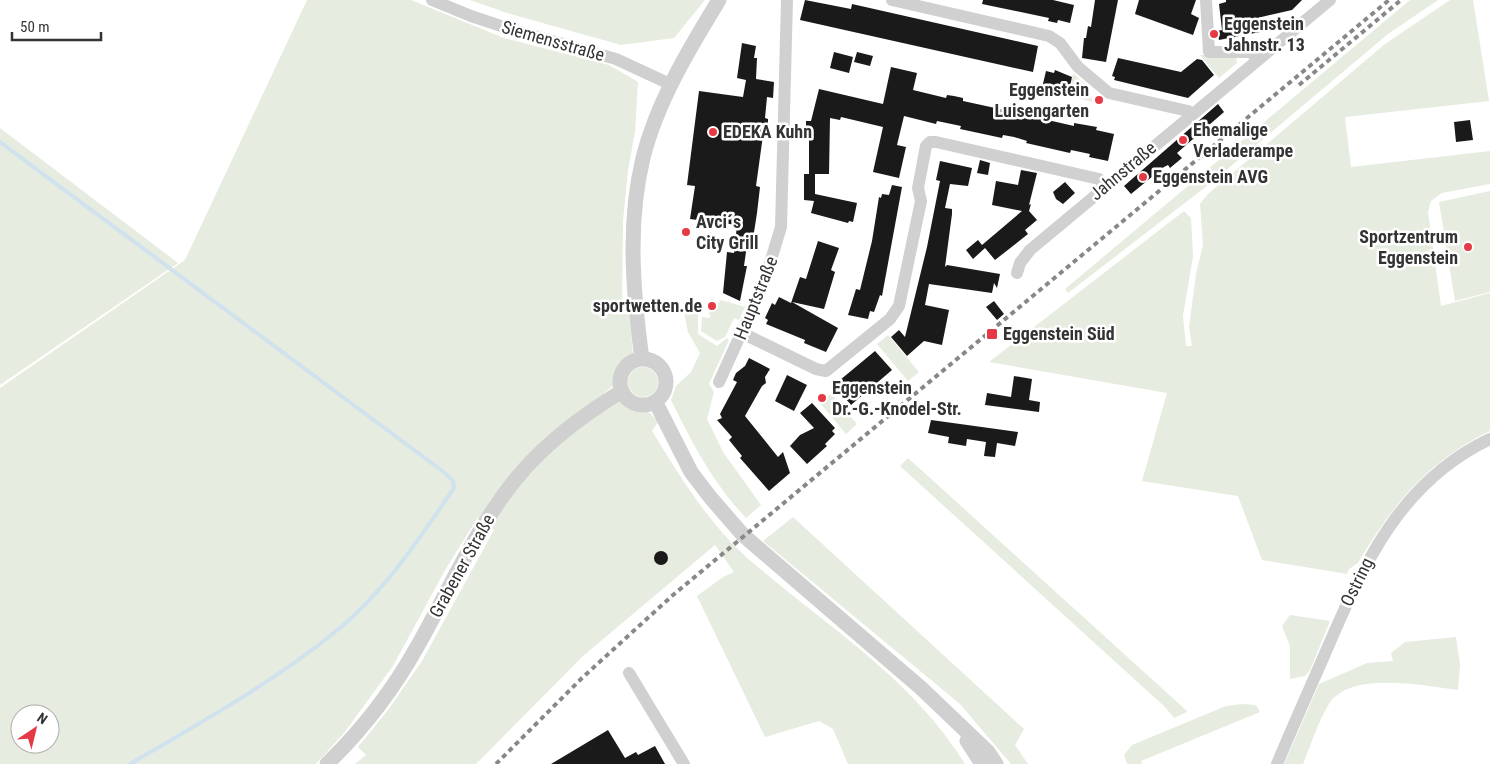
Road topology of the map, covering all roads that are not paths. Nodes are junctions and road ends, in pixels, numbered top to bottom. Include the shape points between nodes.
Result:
1 (432, 0) edge
2 (719, 0) edge
3 (787, 0) edge
4 (892, 0) edge
5 (1206, 0) edge
6 (1330, 0) edge
7 (1258, 60) junction
8 (672, 85) junction
9 (1191, 114) junction
10 (1105, 187) junction
11 (1017, 273) dead end
12 (742, 333) junction
13 (642, 359) junction
14 (719, 382) dead end
15 (622, 391) junction
16 (656, 401) junction
17 (1490, 439) edge
18 (630, 673) dead end
19 (954, 721) junction
20 (328, 764) edge
21 (684, 764) edge
22 (982, 764) edge
23 (996, 764) edge
24 (1277, 764) edge

1 - 8 street, Siemensstraße via 513,30 616,59
2 - 8 street
3 - 12 street, Hauptstraße via 782,222 772,263
4 - 9 street via 1049,36 1063,46 1078,67 1109,92
5 - 7 street via 1208,52 1251,52
6 - 7 street, Jahnstraße
7 - 9 street, Jahnstraße
8 - 13 street via 656,118 637,187 633,228 634,304
9 - 10 street, Jahnstraße
10 - 11 street, Jahnstraße via 1030,250
10 - 12 street via 1098,179 930,142 926,146 918,188 921,201 899,306 890,319 826,371
12 - 14 street, Hauptstraße
13 - 15 street via 633,361 622,374
13 - 16 street via 655,363 664,374 665,388
15 - 16 street via 641,405
15 - 20 street, Grabener Straße via 566,429 515,480 489,516 391,689 359,732
16 - 19 street via 691,472 728,519 788,575 922,688
17 - 24 street, Ostring via 1442,469 1392,520 1358,577
18 - 21 street
19 - 22 street
19 - 23 street via 988,752

